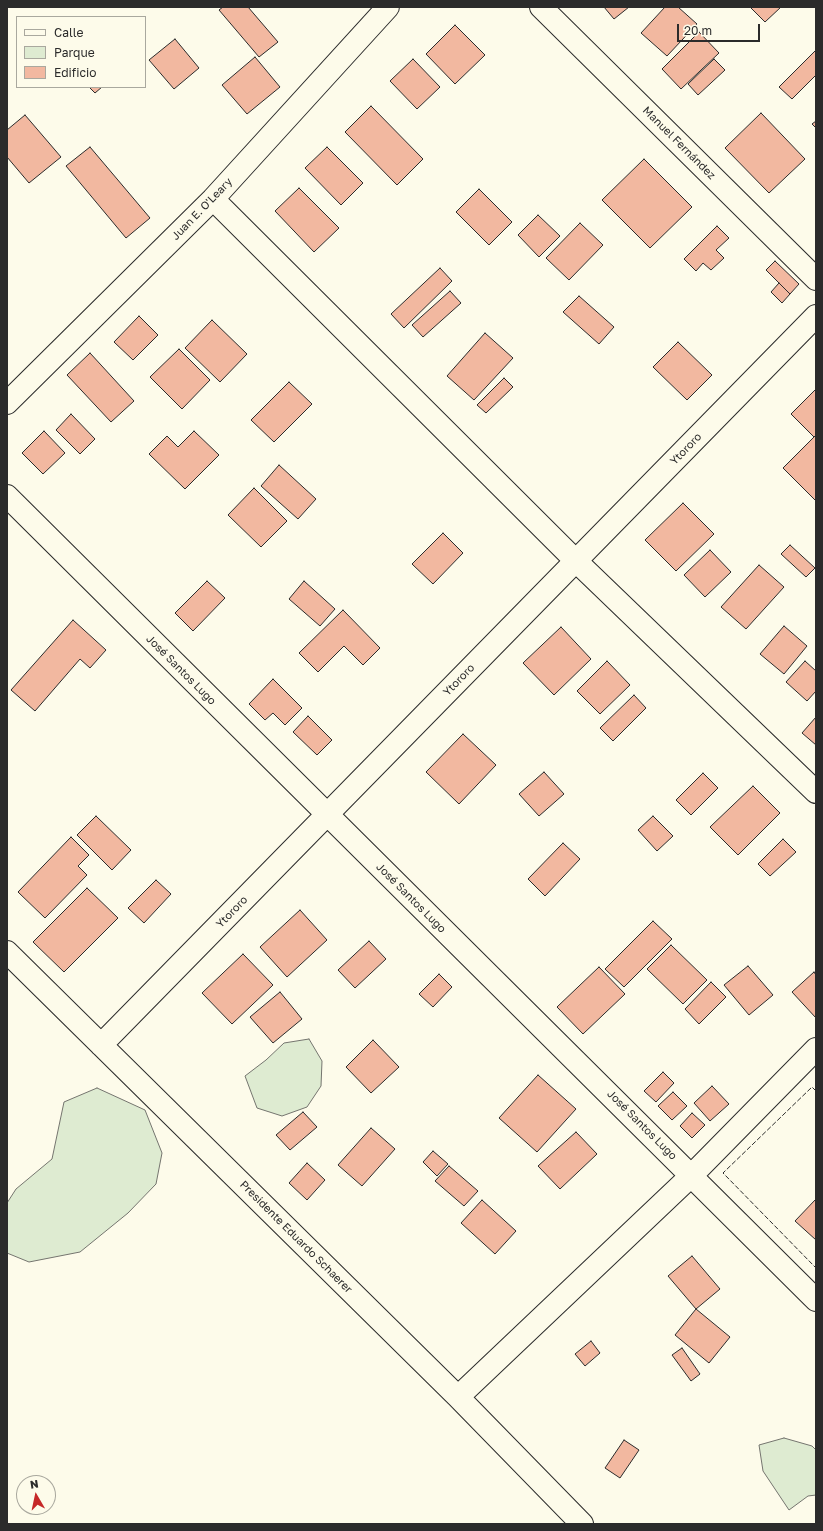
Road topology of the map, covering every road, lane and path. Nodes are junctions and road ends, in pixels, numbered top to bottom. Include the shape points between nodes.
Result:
1 (388, 7) edge
2 (541, 7) edge
3 (213, 199) junction
4 (816, 279) edge
5 (816, 316) edge
6 (7, 403) edge
7 (7, 496) edge
8 (576, 561) junction
9 (816, 792) edge
10 (326, 815) junction
11 (7, 952) edge
12 (101, 1045) junction
13 (816, 1048) edge
14 (692, 1175) junction
15 (816, 1300) edge
16 (458, 1397) junction
17 (582, 1524) edge

1 - 3 street, Juan E. O'Leary
2 - 4 street, Manuel Fernández
3 - 6 street, Juan E. O'Leary
3 - 8 street
5 - 8 street, Ytororo
7 - 10 street, José Santos Lugo
8 - 9 street
8 - 10 street, Ytororo
10 - 12 street, Ytororo
10 - 14 street, José Santos Lugo
11 - 12 street, Presidente Eduardo Schaerer
12 - 16 street, Presidente Eduardo Schaerer
13 - 14 street
14 - 15 street, José Santos Lugo
14 - 16 street
16 - 17 street, Presidente Eduardo Schaerer

